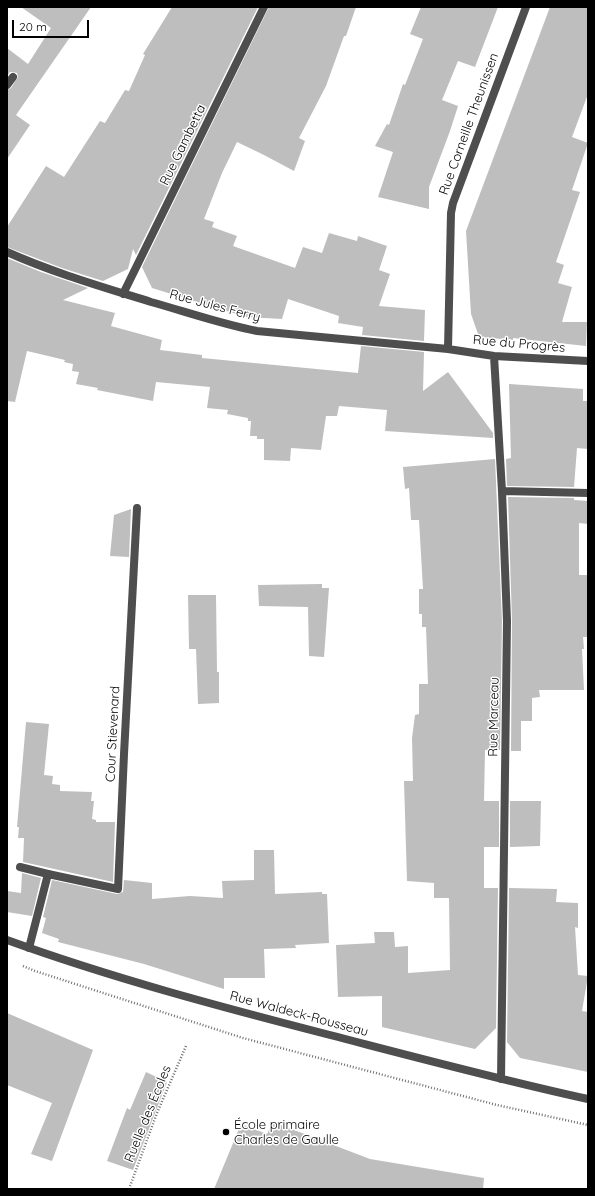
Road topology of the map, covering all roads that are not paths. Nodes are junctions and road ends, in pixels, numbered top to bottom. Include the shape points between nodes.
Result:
1 (264, 7) edge
2 (526, 7) edge
3 (13, 77) dead end
4 (7, 85) edge
5 (7, 252) edge
6 (123, 294) junction
7 (448, 349) junction
8 (494, 356) junction
9 (588, 361) edge
10 (502, 491) junction
11 (588, 493) edge
12 (137, 508) dead end
13 (20, 867) dead end
14 (48, 874) junction
15 (7, 940) edge
16 (29, 948) junction
17 (501, 1078) junction
18 (588, 1099) edge

1 - 6 street, Rue Gambetta
2 - 7 street, Rue Corneille Theunissen via 453,203
3 - 4 street
5 - 6 street, Rue Jules Ferry via 38,266
6 - 7 street, Rue Jules Ferry via 258,331
7 - 8 street, Rue du Progrès
8 - 9 street, Rue du Progrès
8 - 10 street, Rue Marceau
10 - 11 street
10 - 17 street, Rue Marceau via 507,621
12 - 14 street, Cour Stievenard via 118,889
13 - 14 street, Cour Stievenard
14 - 16 street
15 - 16 street, Rue Waldeck-Rousseau
16 - 17 street, Rue Waldeck-Rousseau via 212,1004
17 - 18 street, Rue Waldeck-Rousseau

